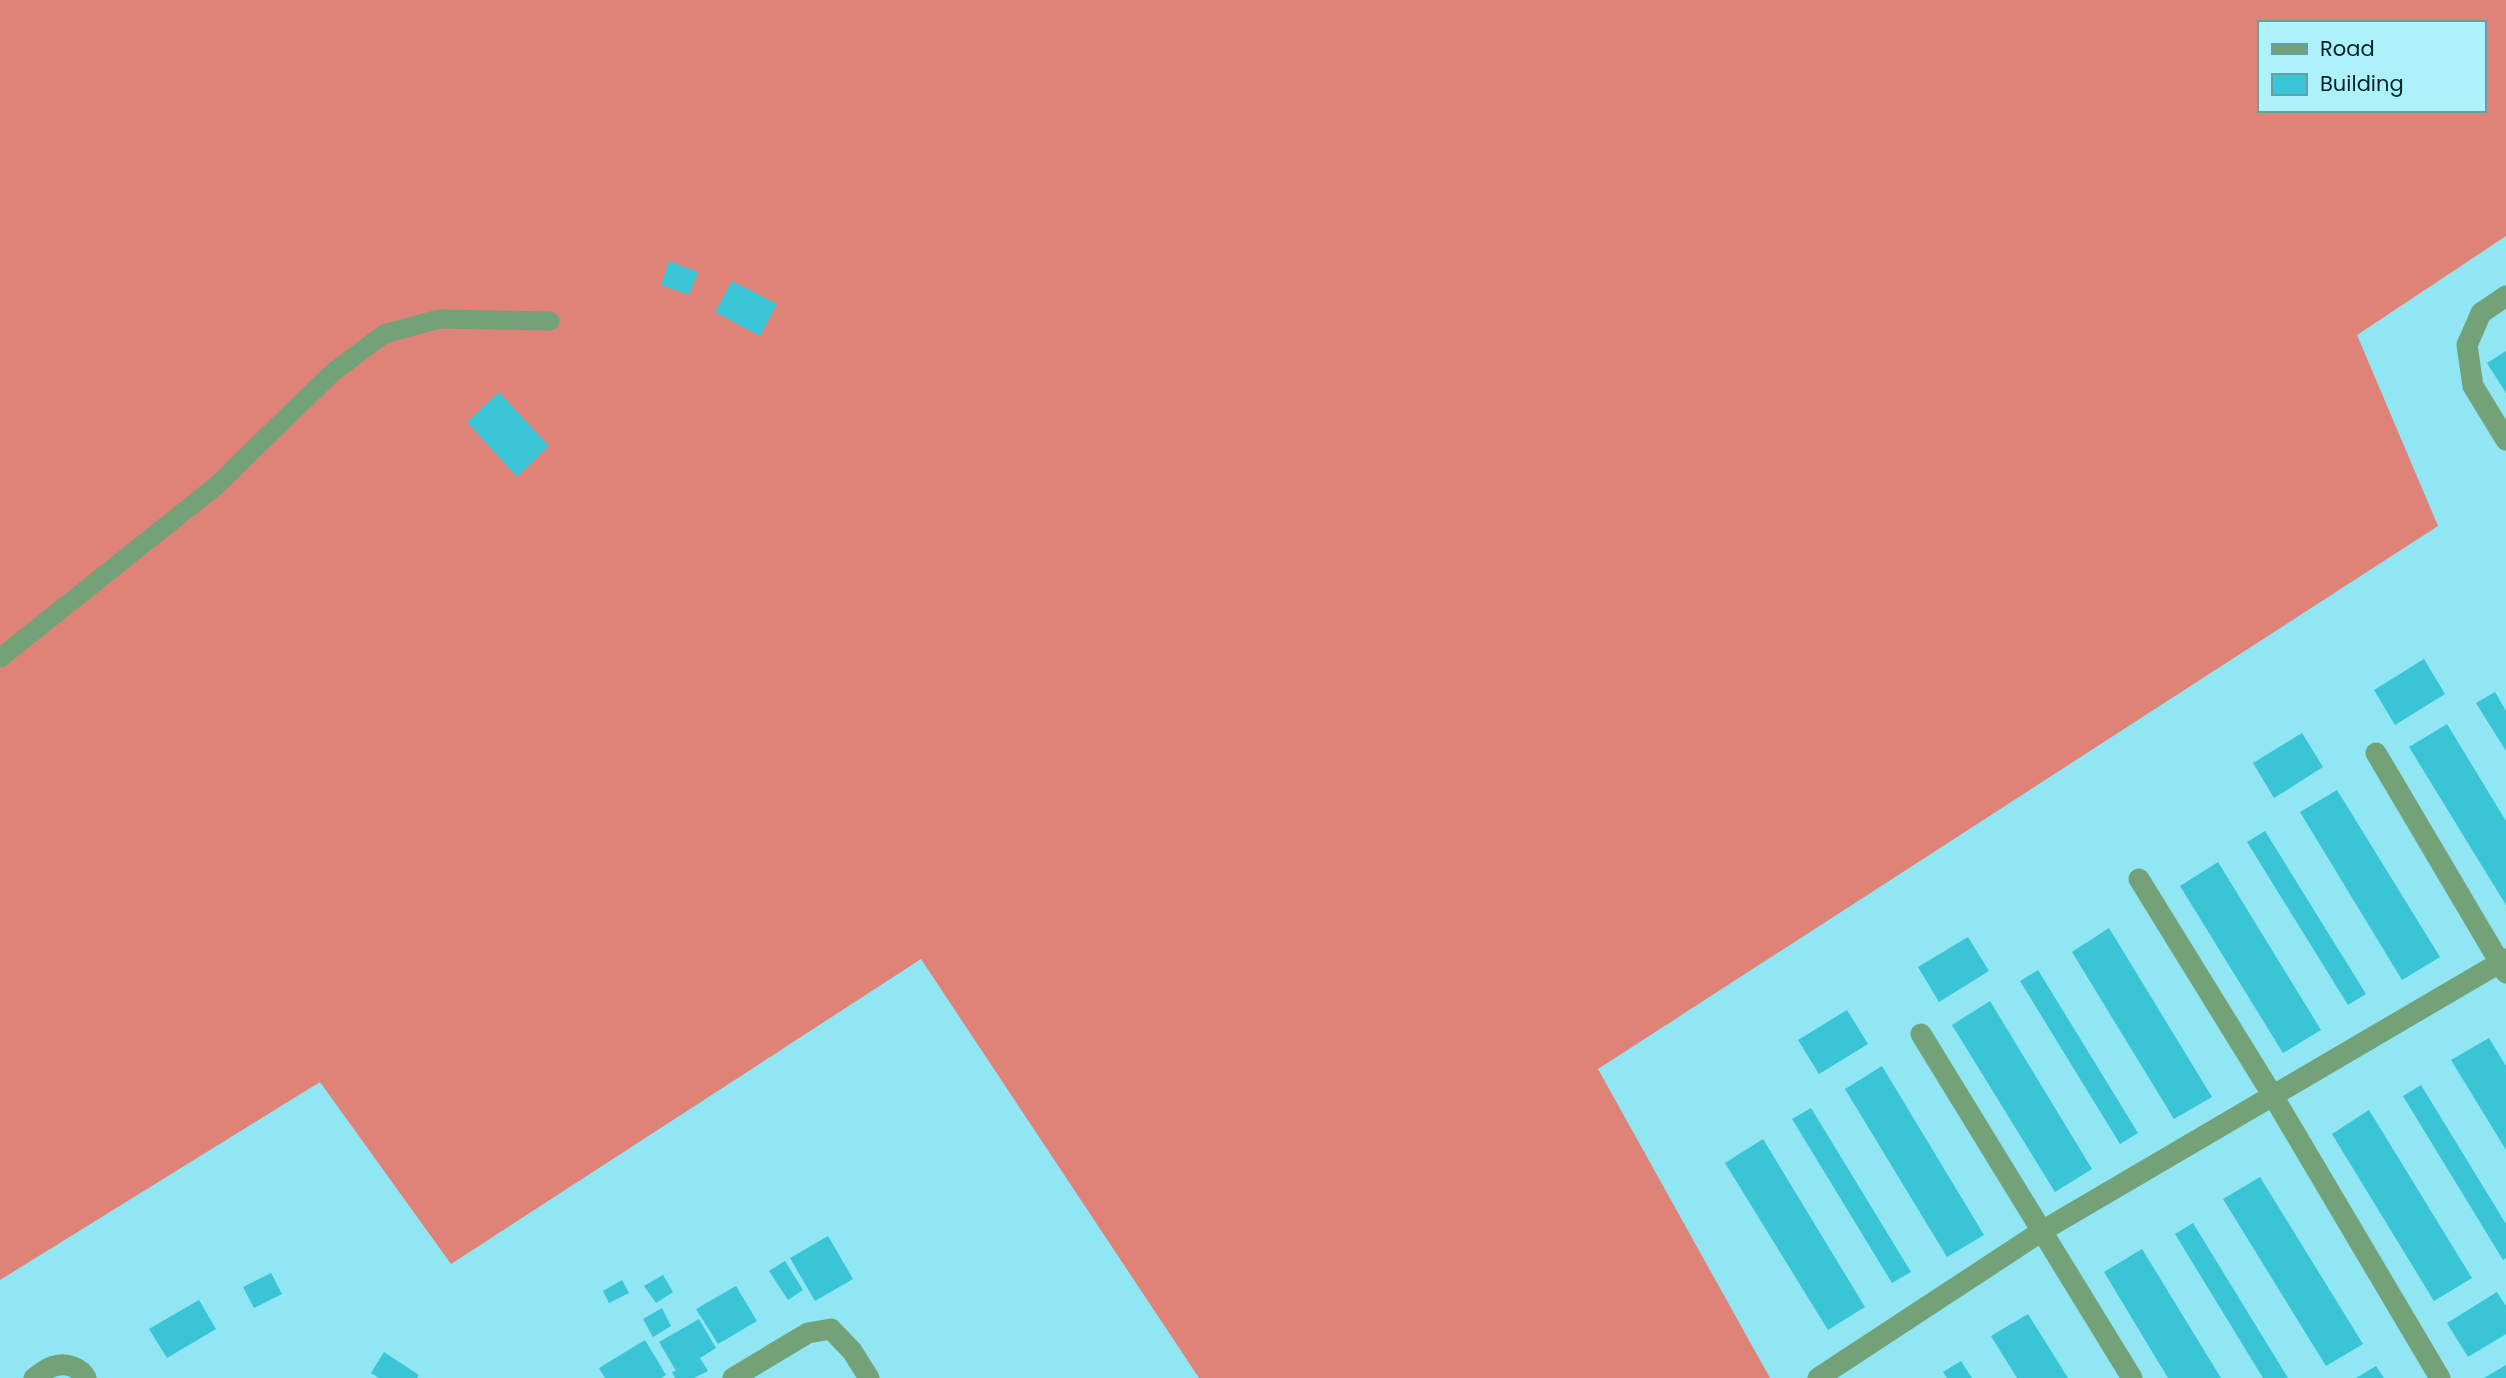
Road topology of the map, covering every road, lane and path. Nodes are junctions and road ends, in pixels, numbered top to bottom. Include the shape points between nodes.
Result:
1 (2506, 296) edge
2 (550, 321) dead end
3 (2506, 440) edge
4 (0, 658) edge
5 (2376, 753) dead end
6 (2139, 879) dead end
7 (2504, 965) edge
8 (1921, 1034) dead end
9 (2273, 1096) junction
10 (2042, 1231) junction
11 (34, 1378) edge
12 (86, 1378) edge
13 (733, 1378) edge
14 (869, 1378) edge
15 (1818, 1378) edge
16 (2132, 1378) edge
17 (2440, 1378) edge

1 - 3 street via 2481,313 2467,345 2473,386
2 - 4 lane via 439,319 384,334 332,373 216,486
5 - 7 street
6 - 9 street
7 - 9 street
8 - 10 street
9 - 10 street
9 - 17 street
10 - 15 street
10 - 16 street
11 - 12 street via 55,1366 71,1366
13 - 14 street via 808,1333 831,1329

